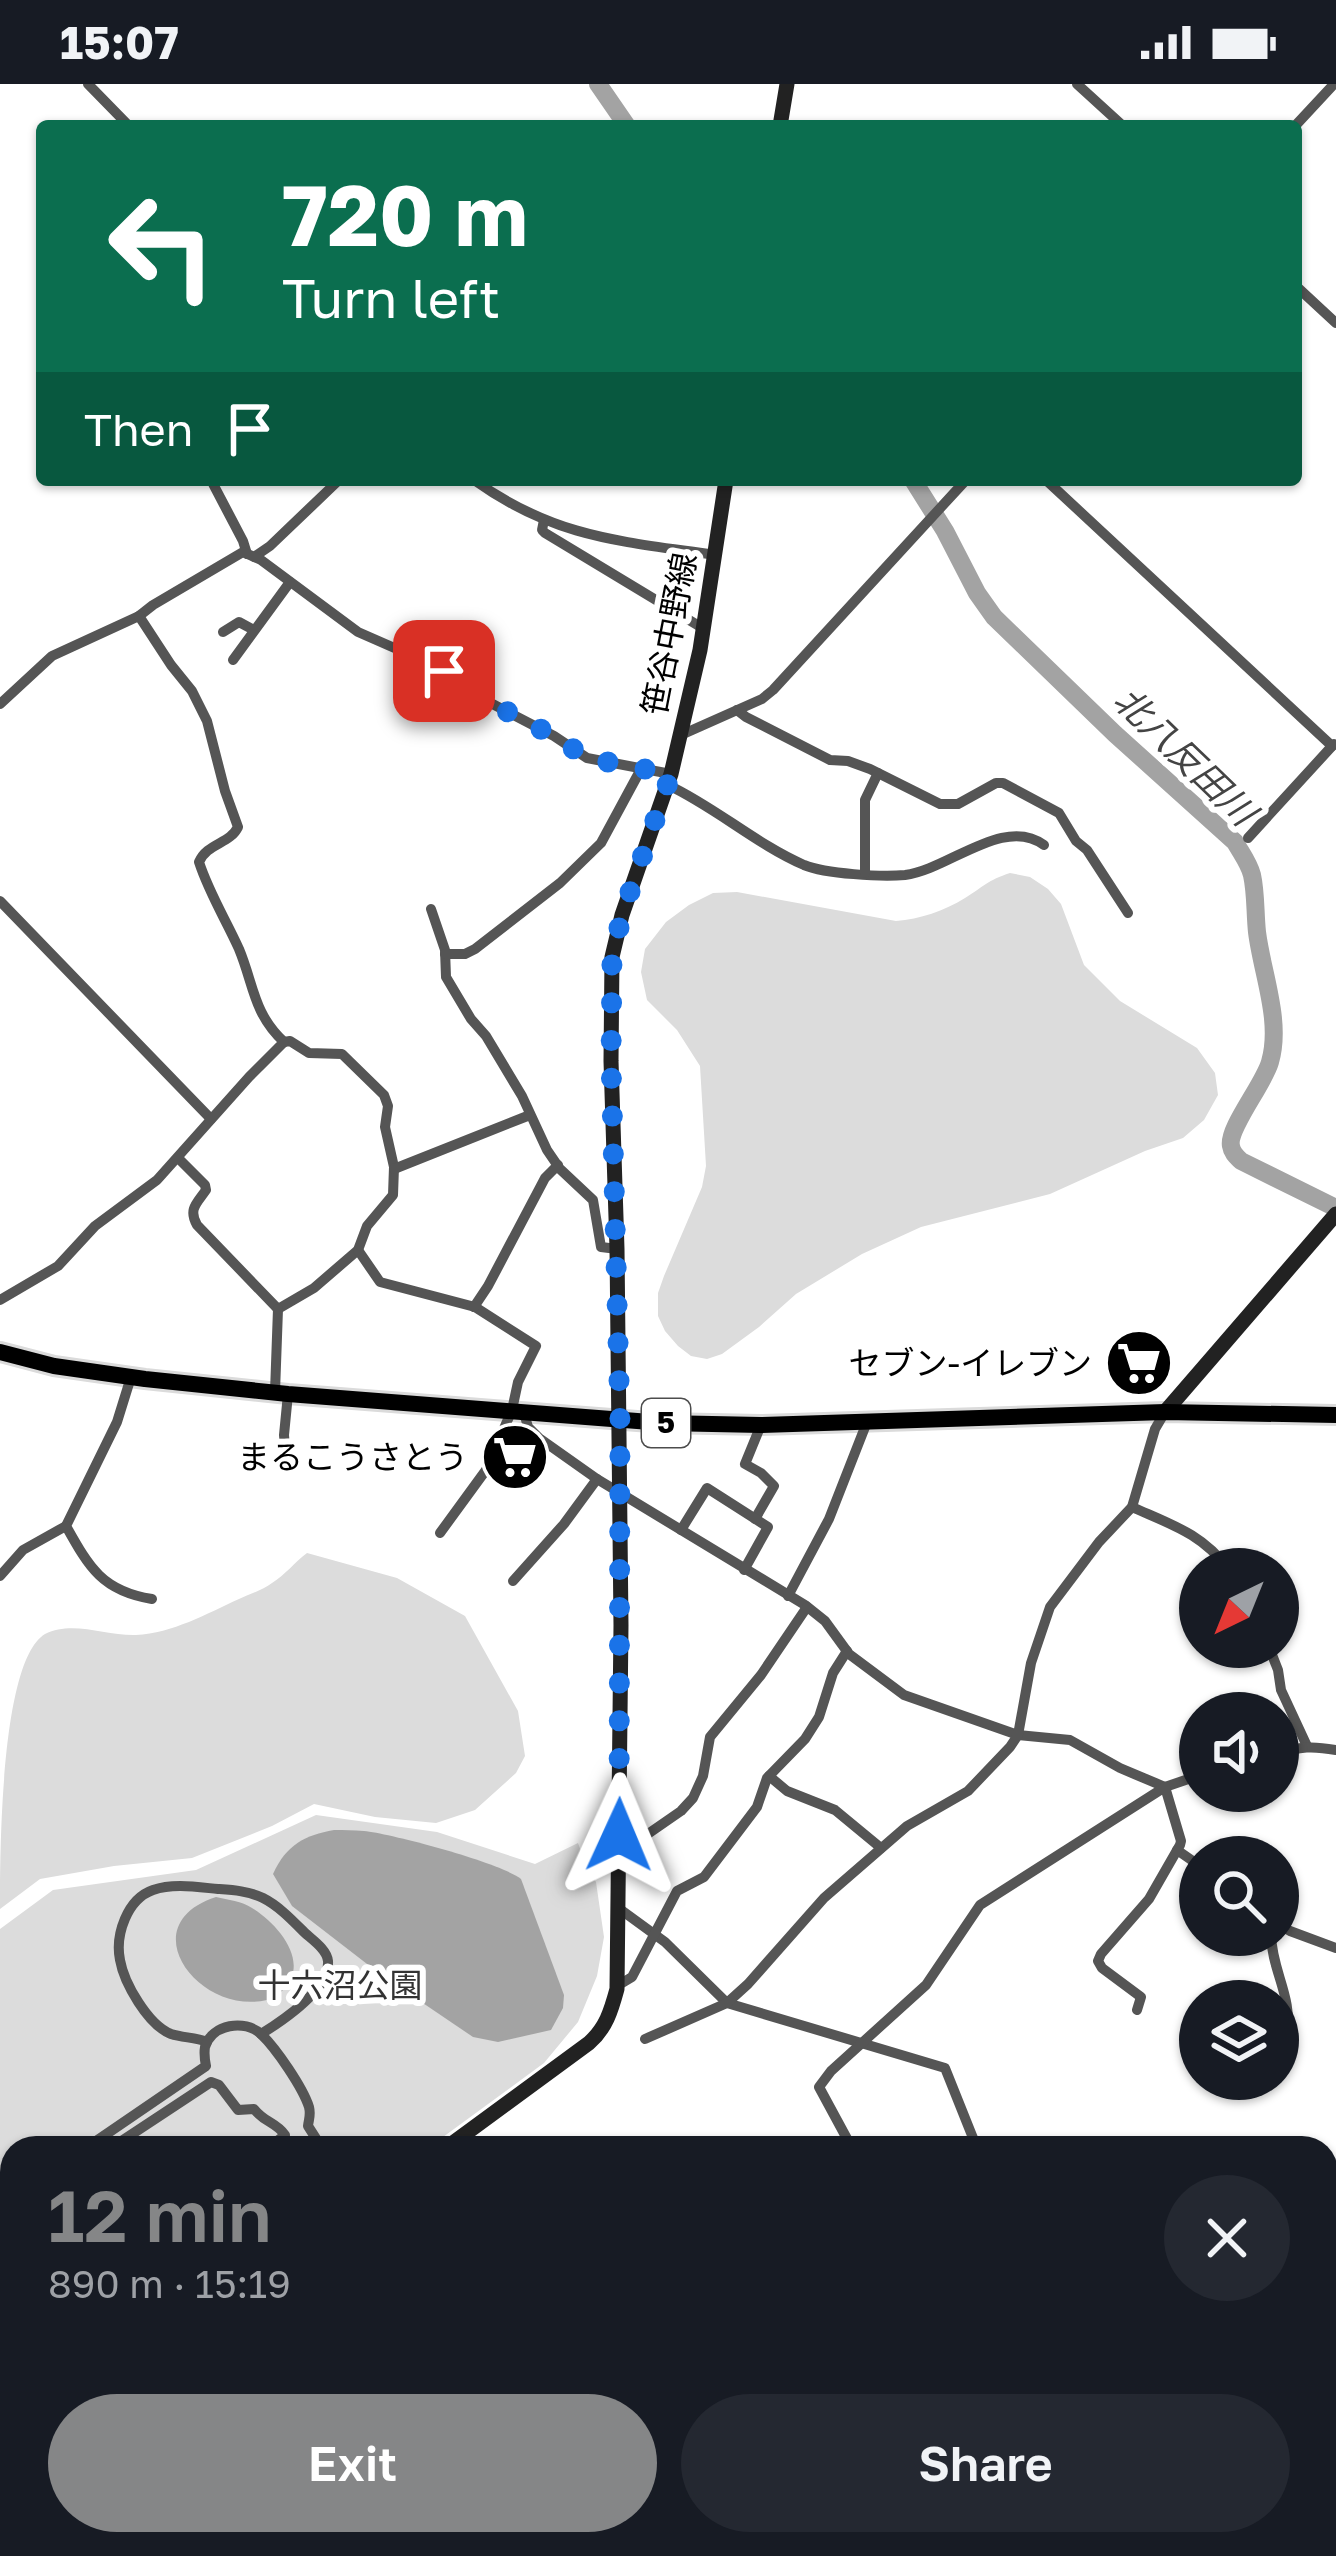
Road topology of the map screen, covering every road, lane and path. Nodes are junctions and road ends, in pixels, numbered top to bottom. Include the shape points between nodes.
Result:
1 (88, 84) edge
2 (787, 84) edge
3 (1077, 84) edge
4 (1334, 84) edge
5 (123, 120) edge
6 (781, 120) edge
7 (1116, 120) edge
8 (1301, 120) edge
9 (1302, 292) edge
10 (1336, 323) edge
11 (214, 486) edge
12 (333, 486) edge
13 (483, 486) edge
14 (725, 486) edge
15 (961, 486) edge
16 (1053, 486) edge
17 (544, 520) junction
18 (715, 555) junction
19 (251, 556) junction
20 (290, 582) junction
21 (139, 616) junction
22 (704, 628) junction
23 (254, 630) junction
24 (223, 632) dead end
25 (233, 659) dead end
26 (0, 704) edge
27 (737, 710) junction
28 (680, 734) junction
29 (1334, 744) edge
30 (641, 769) junction
31 (878, 773) junction
32 (670, 780) junction
33 (1247, 838) dead end
34 (1044, 845) dead end
35 (866, 873) junction
36 (0, 901) edge
37 (431, 909) dead end
38 (1128, 913) dead end
39 (445, 953) junction
40 (284, 1042) junction
41 (530, 1115) junction
42 (212, 1119) junction
43 (178, 1158) junction
44 (558, 1165) junction
45 (394, 1169) junction
46 (1334, 1216) edge
47 (617, 1249) junction
48 (358, 1250) junction
49 (0, 1300) edge
50 (473, 1307) junction
51 (278, 1310) junction
52 (0, 1352) edge
53 (131, 1377) junction
54 (281, 1393) junction
55 (518, 1411) junction
56 (1165, 1412) junction
57 (1336, 1414) edge
58 (620, 1420) junction
59 (867, 1422) junction
60 (761, 1425) junction
61 (286, 1460) dead end
62 (597, 1479) junction
63 (620, 1493) junction
64 (1132, 1507) junction
65 (755, 1519) junction
66 (66, 1526) junction
67 (681, 1530) junction
68 (440, 1533) dead end
69 (1211, 1548) edge
70 (744, 1570) junction
71 (0, 1576) edge
72 (513, 1582) dead end
73 (788, 1596) junction
74 (152, 1600) dead end
75 (807, 1607) junction
76 (847, 1651) junction
77 (1277, 1668) edge
78 (1018, 1735) junction
79 (1307, 1746) junction
80 (1299, 1748) edge
81 (1336, 1750) edge
82 (769, 1776) junction
83 (1179, 1782) edge
84 (1166, 1787) junction
85 (619, 1835) junction
86 (881, 1848) junction
87 (1177, 1850) joint
88 (616, 1906) junction
89 (1299, 1934) edge
90 (656, 1936) junction
91 (1336, 1948) edge
92 (616, 1986) junction
93 (727, 2003) junction
94 (1137, 2009) dead end
95 (261, 2034) junction
96 (645, 2039) dead end
97 (207, 2042) junction
98 (859, 2044) junction
99 (104, 2136) edge
100 (129, 2136) edge
101 (284, 2136) edge
102 (314, 2136) edge
103 (462, 2136) edge
104 (840, 2136) edge
105 (971, 2136) edge

1 - 5 street
2 - 6 street
3 - 7 street
4 - 8 street
9 - 10 street
11 - 19 street
12 - 19 street
13 - 17 street
14 - 18 street, 笹谷中野線
15 - 27 street via 773,690
16 - 29 street
17 - 18 street
17 - 22 street via 545,533
18 - 22 street, 笹谷中野線
19 - 20 street
19 - 21 street via 243,553
20 - 23 street
20 - 30 street via 358,632 430,663 587,758
21 - 26 street via 45,660
21 - 40 street via 212,735 238,826 200,862 259,1012
22 - 28 street, 笹谷中野線
23 - 24 street via 239,622
23 - 25 street
27 - 28 street
27 - 31 street via 830,760
28 - 32 street, 笹谷中野線
29 - 33 street
30 - 32 street
30 - 39 street via 601,843 560,883 476,950
31 - 35 street via 865,800
31 - 38 street via 940,804 1003,783 1045,804
32 - 35 street via 810,867
32 - 47 street, 笹谷中野線 via 612,958
34 - 35 street via 993,838 934,869
36 - 42 street
37 - 39 street
39 - 41 street via 446,977
40 - 42 street
40 - 45 street via 342,1054 384,1095
41 - 44 street
41 - 45 street
42 - 43 street
43 - 49 street via 58,1266
43 - 51 street via 204,1182 192,1209 197,1225
44 - 47 street via 593,1200 602,1247
44 - 50 street
45 - 48 street via 392,1198
46 - 56 street
47 - 58 street, 笹谷中野線
48 - 50 street via 380,1282
48 - 51 street
50 - 55 street via 536,1346 518,1382
51 - 54 street
52 - 53 main road, 5
53 - 54 main road, 5
53 - 66 street
54 - 55 main road, 5
54 - 61 street
55 - 58 main road, 5
55 - 62 street via 539,1438
55 - 68 street
56 - 57 main road, 5
56 - 59 main road, 5
56 - 64 street
58 - 60 main road, 5
58 - 63 street, 笹谷中野線
59 - 60 main road, 5
59 - 73 street
60 - 65 street via 745,1464 774,1486
62 - 63 street
62 - 72 street
63 - 67 street
63 - 85 street, 笹谷中野線
64 - 69 street
64 - 78 street via 1050,1606
65 - 67 street via 707,1488
65 - 70 street via 768,1527
66 - 71 street via 22,1550
66 - 74 street via 96,1575
67 - 70 street
70 - 73 street
73 - 75 street
75 - 76 street
75 - 85 street via 710,1737 693,1798 642,1838
76 - 78 street via 904,1695
76 - 82 street via 806,1739
77 - 79 street
78 - 84 street via 1070,1740
78 - 86 street via 968,1791
79 - 80 street
79 - 81 street
82 - 86 street via 835,1810
82 - 90 street via 757,1807 704,1877 677,1892
83 - 84 street
84 - 87 street
84 - 98 street via 980,1905 926,1985
85 - 88 street, 笹谷中野線
86 - 93 street
87 - 94 street via 1098,1961 1142,1997
88 - 90 street
88 - 92 street, 笹谷中野線
89 - 91 street
90 - 92 street via 632,1977
90 - 93 street
92 - 103 street, 笹谷中野線 via 590,2043
93 - 96 street
93 - 98 street
95 - 97 street via 234,2026
95 - 97 street via 320,1983 328,1958 321,1948 254,1894 155,1889 126,1917 120,1963 153,2019
95 - 102 street via 310,2109
97 - 99 street via 206,2066
98 - 104 street via 819,2086
98 - 105 street via 945,2068
100 - 101 street via 211,2082 238,2110 254,2109

